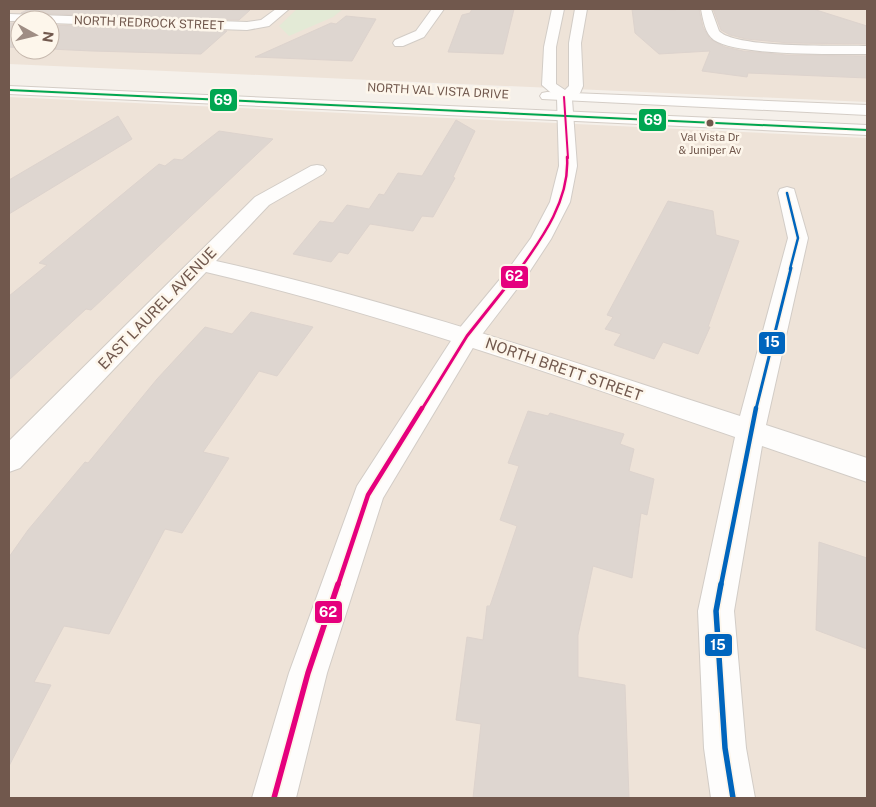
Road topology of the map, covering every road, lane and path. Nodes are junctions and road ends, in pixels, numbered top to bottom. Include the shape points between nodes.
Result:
1 (101, 9) edge
2 (283, 9) edge
3 (438, 9) edge
4 (558, 9) edge
5 (581, 9) edge
6 (706, 9) edge
7 (9, 18) edge
8 (82, 21) junction
9 (399, 43) dead end
10 (867, 50) edge
11 (9, 90) edge
12 (534, 95) dead end
13 (564, 106) junction
14 (867, 110) edge
15 (867, 130) edge
16 (317, 170) dead end
17 (786, 193) dead end
18 (200, 264) junction
19 (467, 336) junction
20 (750, 432) junction
21 (9, 460) edge
22 (867, 470) edge
23 (274, 798) edge
24 (733, 798) edge

1 - 8 street
2 - 8 street, NORTH REDROCK STREET via 260,25
3 - 9 street via 420,34
4 - 13 street via 550,47 549,85
5 - 13 street via 575,43 576,86
6 - 10 street via 714,33 725,42
7 - 8 street, NORTH REDROCK STREET
11 - 13 street, NORTH VAL VISTA DRIVE
12 - 13 street, NORTH VAL VISTA DRIVE
13 - 14 street, NORTH VAL VISTA DRIVE
13 - 15 street, NORTH VAL VISTA DRIVE
13 - 19 street via 568,166 560,202 541,239
16 - 18 street, EAST LAUREL AVENUE via 262,201
17 - 20 street via 798,238
18 - 19 street, NORTH BRETT STREET via 296,286
18 - 21 street, EAST LAUREL AVENUE
19 - 20 street, NORTH BRETT STREET
19 - 23 street via 368,495 308,673
20 - 22 street, NORTH BRETT STREET
20 - 24 street via 716,612 725,748

